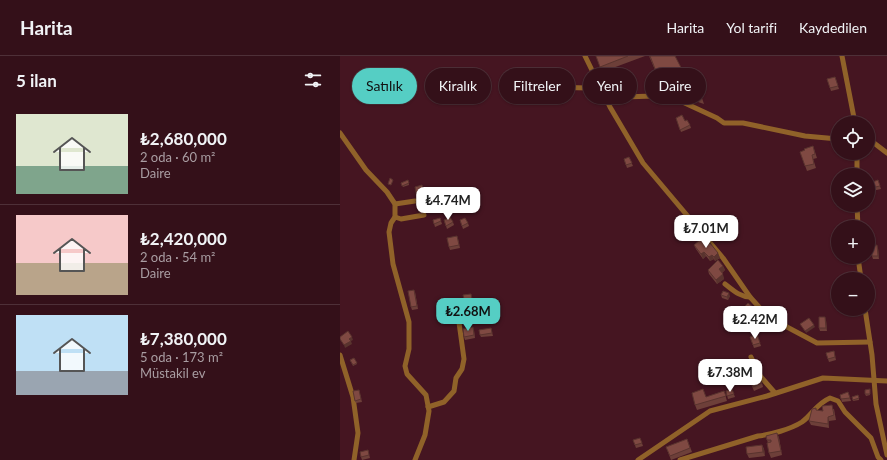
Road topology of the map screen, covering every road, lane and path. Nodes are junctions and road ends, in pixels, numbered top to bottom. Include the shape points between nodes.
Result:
1 (585, 56) edge
2 (842, 56) edge
3 (591, 68) edge
4 (637, 97) edge
5 (609, 104) edge
6 (854, 116) edge
7 (340, 133) edge
8 (831, 138) edge
9 (875, 144) edge
10 (887, 153) edge
11 (415, 201) edge
12 (395, 204) junction
13 (424, 215) dead end
14 (395, 217) junction
15 (725, 284) dead end
16 (750, 297) junction
17 (457, 308) dead end
18 (866, 316) edge
19 (870, 342) junction
20 (340, 355) edge
21 (751, 357) dead end
22 (874, 379) junction
23 (887, 381) edge
24 (775, 393) junction
25 (428, 407) junction
26 (887, 455) edge
27 (354, 460) edge
28 (415, 460) edge
29 (638, 460) edge
30 (680, 460) edge
31 (882, 460) edge

1 - 3 street
2 - 6 street
4 - 8 street via 676,99 724,123 743,123 805,136
5 - 16 street via 643,163 718,252
7 - 12 street via 366,170
9 - 10 street
11 - 12 street
12 - 14 street
13 - 14 street
14 - 25 street via 389,232 393,264 409,322 410,349 405,366 407,374 426,395
15 - 16 street via 744,297
16 - 19 street via 772,319 817,343
17 - 25 street via 464,359 462,369 456,378 454,391 444,402
18 - 19 street
19 - 22 street
20 - 27 street via 354,396 358,434
21 - 24 street via 761,377
22 - 23 street
22 - 24 street via 823,378
22 - 26 street via 876,404
24 - 29 street via 710,411
25 - 28 street via 425,435
30 - 31 street via 758,436 771,435 802,422 822,402 830,398 838,401 845,412 871,438 878,457

